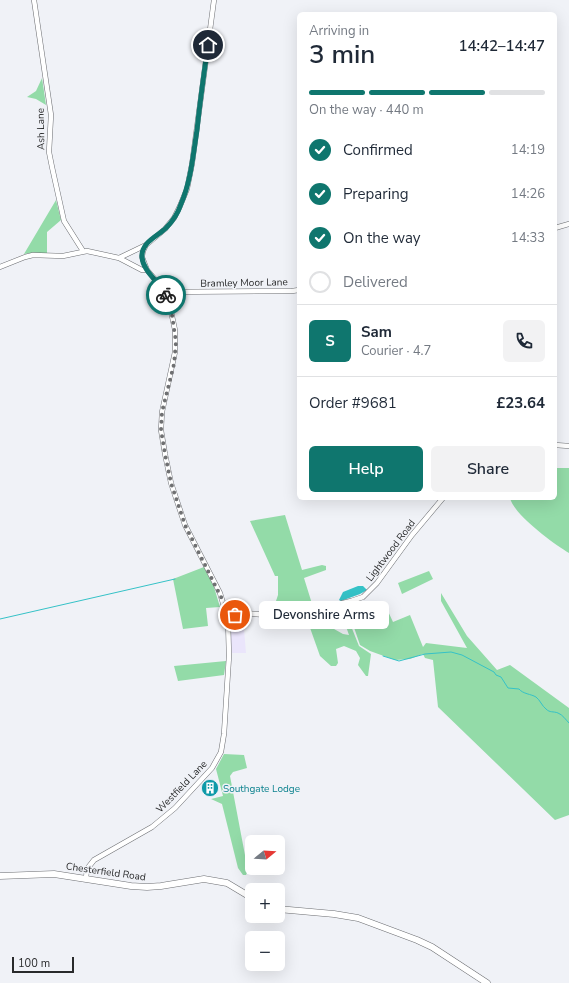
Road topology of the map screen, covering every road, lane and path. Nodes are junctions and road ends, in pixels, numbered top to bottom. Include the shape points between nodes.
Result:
1 (34, 0) edge
2 (214, 0) edge
3 (569, 224) edge
4 (557, 227) edge
5 (146, 245) junction
6 (83, 251) junction
7 (119, 258) junction
8 (0, 267) edge
9 (147, 270) junction
10 (297, 290) edge
11 (165, 292) junction
12 (557, 445) edge
13 (569, 446) edge
14 (441, 500) edge
15 (224, 603) junction
16 (240, 614) junction
17 (228, 620) junction
18 (0, 876) edge
19 (86, 878) junction
20 (245, 894) edge
21 (285, 910) edge
22 (487, 983) edge

1 - 6 street, Ash Lane via 51,115 49,147 52,167 64,221
2 - 5 street via 187,189 174,218
3 - 4 street
5 - 7 street
5 - 9 street via 142,257
6 - 7 street
6 - 8 street via 63,256 33,255
7 - 9 street
9 - 11 street
10 - 11 street, Bramley Moor Lane
11 - 15 street, Westfield Lane via 176,342 174,364 162,412 161,430 165,454 183,521
12 - 13 street
14 - 16 street, Lightwood Road via 377,583 363,596 298,614
15 - 16 street
15 - 17 street, Westfield Lane
16 - 17 street, Lightwood Road
17 - 19 street, Westfield Lane via 229,656 224,734 218,760 162,819 138,836 94,860 87,869
18 - 19 main road, Chesterfield Road via 54,874
19 - 20 main road, Chesterfield Road via 146,887 210,880 227,883
21 - 22 main road via 358,918 432,947

